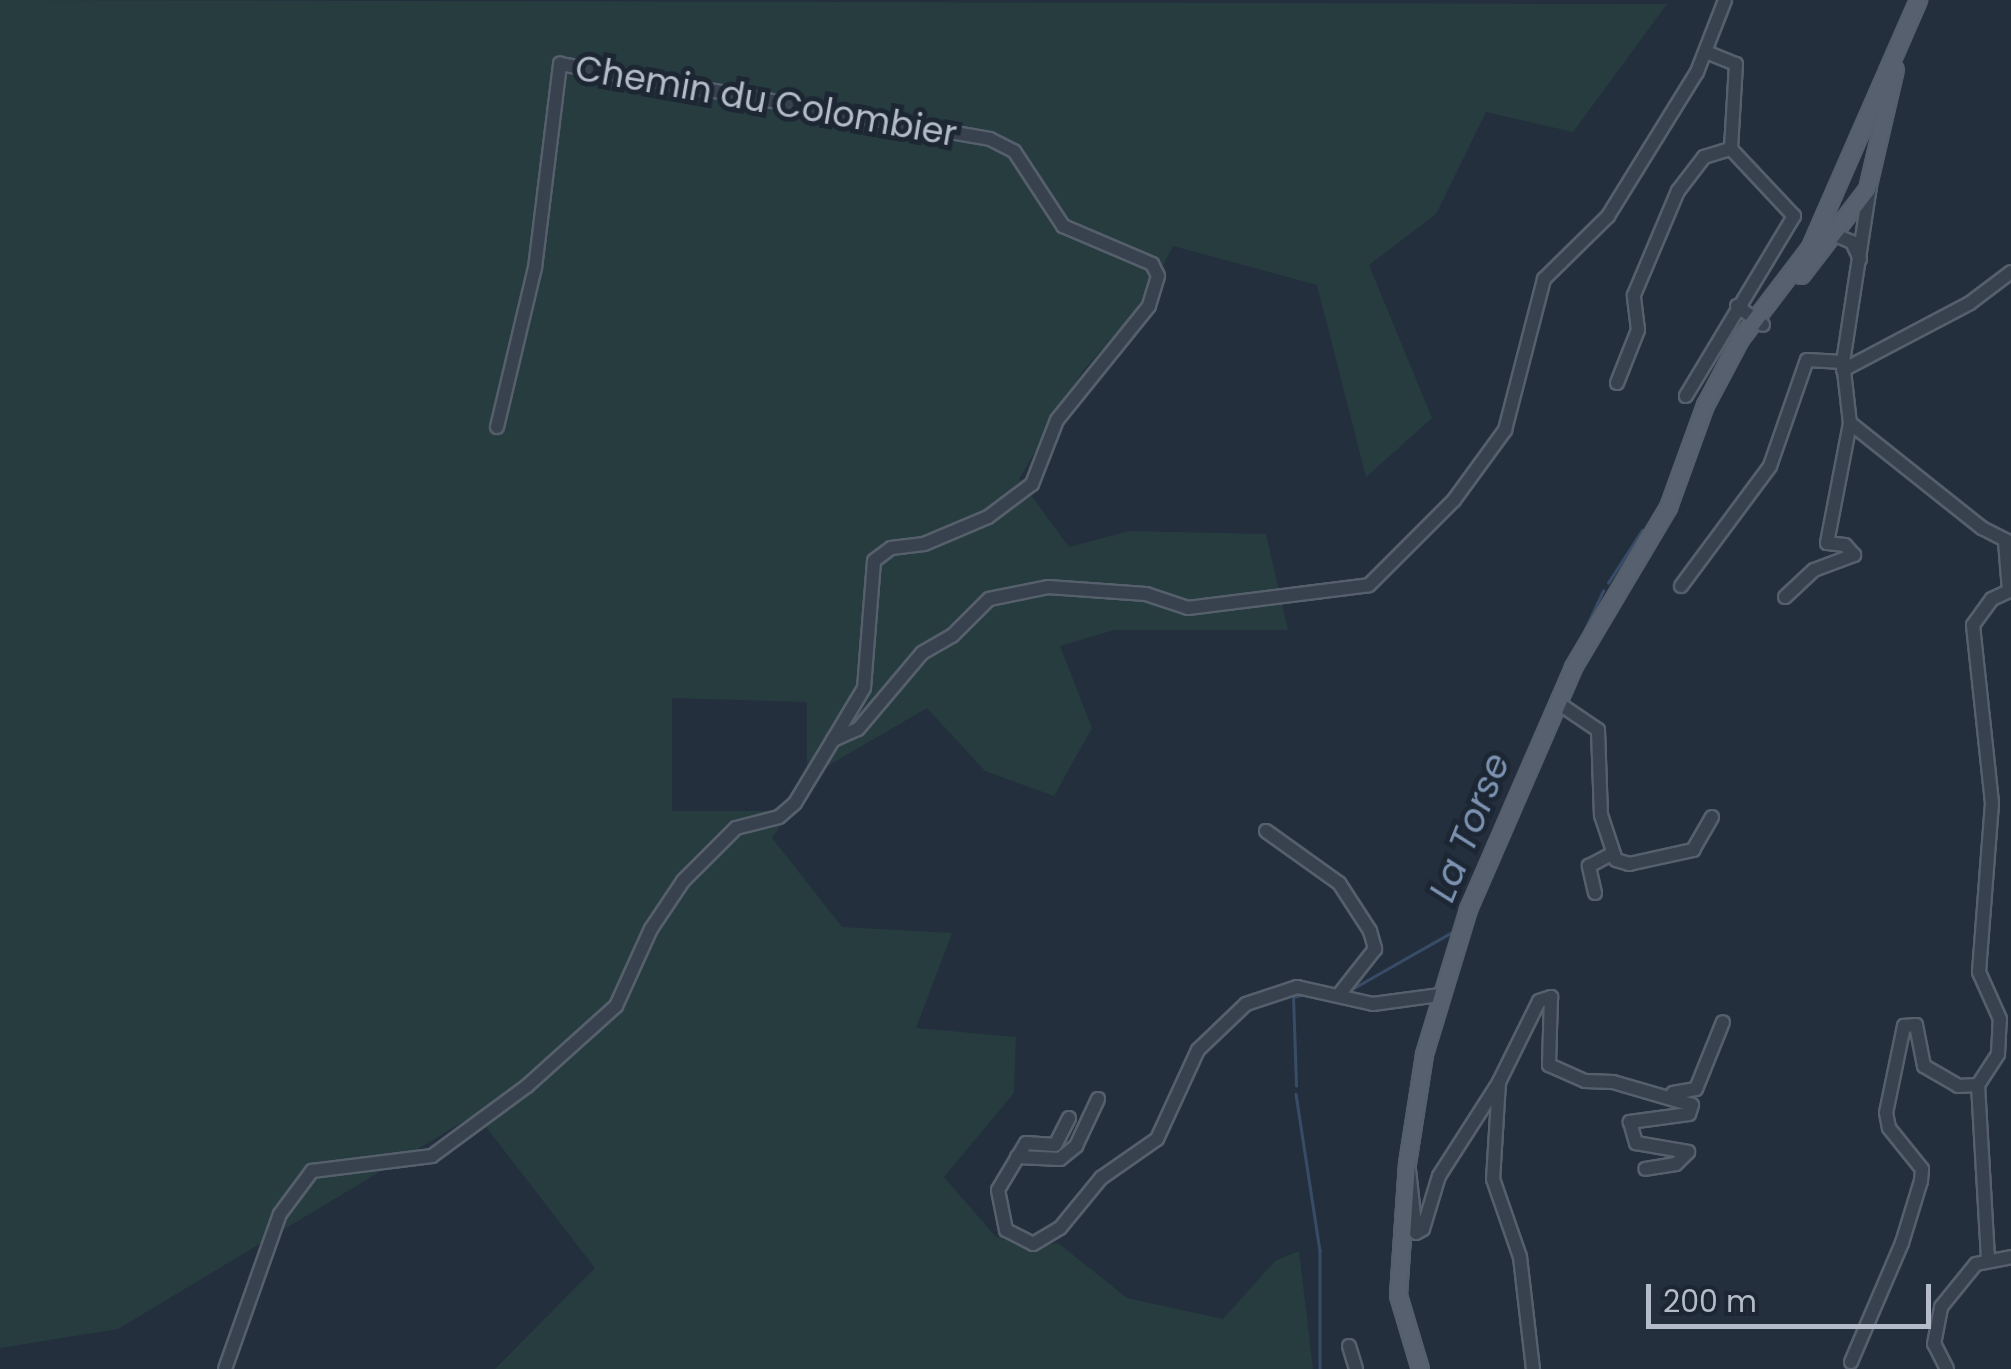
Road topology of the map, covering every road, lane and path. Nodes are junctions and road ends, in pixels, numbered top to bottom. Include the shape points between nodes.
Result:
1 (1725, 0) edge
2 (1918, 0) edge
3 (1899, 49) junction
4 (1706, 52) junction
5 (1866, 117) junction
6 (1884, 124) junction
7 (1731, 149) junction
8 (1871, 179) junction
9 (1831, 197) junction
10 (1843, 221) junction
11 (1862, 256) junction
12 (2010, 272) edge
13 (1737, 306) junction
14 (1759, 322) junction
15 (1844, 366) junction
16 (1617, 383) dead end
17 (1686, 396) dead end
18 (1850, 423) junction
19 (497, 427) dead end
20 (2008, 542) edge
21 (1681, 586) dead end
22 (1785, 597) dead end
23 (1601, 614) junction
24 (1564, 707) junction
25 (833, 740) junction
26 (1538, 750) junction
27 (1712, 817) dead end
28 (1266, 831) dead end
29 (1610, 856) junction
30 (1596, 893) dead end
31 (1341, 992) junction
32 (1438, 1002) junction
33 (1723, 1022) dead end
34 (1499, 1082) junction
35 (1978, 1085) junction
36 (1662, 1096) junction
37 (1098, 1100) dead end
38 (1070, 1118) dead end
39 (1017, 1157) junction
40 (1406, 1163) junction
41 (1645, 1169) dead end
42 (1988, 1257) junction
43 (2011, 1257) edge
44 (1349, 1346) dead end
45 (1851, 1362) dead end
46 (225, 1369) edge
47 (1356, 1369) edge
48 (1420, 1369) edge
49 (1534, 1369) edge
50 (1946, 1369) edge

1 - 4 street
2 - 3 main road
3 - 5 main road
3 - 6 main road
4 - 7 street via 1736,64
4 - 25 street via 1608,216 1544,279 1518,402 1505,430 1454,500 1369,585 1188,608 1146,594 1048,588 989,598 952,636 922,654 858,728
5 - 6 main road via 1876,114
5 - 9 main road
6 - 8 main road
7 - 13 street via 1794,216
7 - 16 street via 1704,157 1678,191 1634,295 1638,330
8 - 10 main road
8 - 11 street
9 - 10 main road
9 - 14 main road via 1810,247
10 - 11 street
10 - 14 main road
11 - 15 street
12 - 15 street via 1970,302
13 - 14 street
13 - 17 street
14 - 23 main road via 1722,371 1668,507
15 - 18 street
15 - 21 street via 1807,360 1770,466
18 - 20 street via 1864,440
18 - 22 street via 1827,543 1845,545 1854,555 1796,581
19 - 25 street, Chemin du Colombier via 535,268 560,64 990,139 1014,151 1059,222 1152,264 1158,276 1148,306 1057,420 1035,478 1018,498 924,544 890,548 874,561 877,583 863,634 864,688
20 - 35 street via 2008,591 1992,599 1973,624 1992,804 1979,972 2000,1019 1998,1054
23 - 24 main road
23 - 26 main road
24 - 26 main road
24 - 29 street via 1598,730 1597,783
25 - 46 street via 796,803 779,817 736,828 683,881 651,929 616,1006 527,1086 432,1156 312,1170 280,1214
26 - 32 main road via 1468,909
27 - 29 street via 1694,850 1629,864
28 - 31 street via 1339,884 1370,932 1375,949
29 - 30 street via 1589,866
31 - 32 street via 1373,1004
31 - 39 street via 1269,991 1214,1030 1174,1093 1157,1138 1101,1178 1042,1243 1020,1240 997,1211 998,1190
32 - 40 main road
33 - 36 street via 1696,1089
34 - 36 street via 1545,995 1552,1005 1549,1065 1585,1081
34 - 40 street via 1439,1176 1423,1230 1416,1233
34 - 49 street via 1493,1179 1520,1257
35 - 42 street
35 - 45 street via 1937,1078 1924,1066 1916,1025 1904,1026 1886,1113 1889,1128 1922,1169 1902,1243
36 - 41 street via 1688,1102 1692,1111 1633,1119 1629,1135 1641,1145 1685,1147 1688,1156
37 - 39 street via 1076,1146 1060,1158
38 - 39 street via 1062,1141 1026,1143
40 - 48 main road via 1398,1295
42 - 43 street
42 - 50 street via 1935,1320 1934,1344
44 - 47 street

